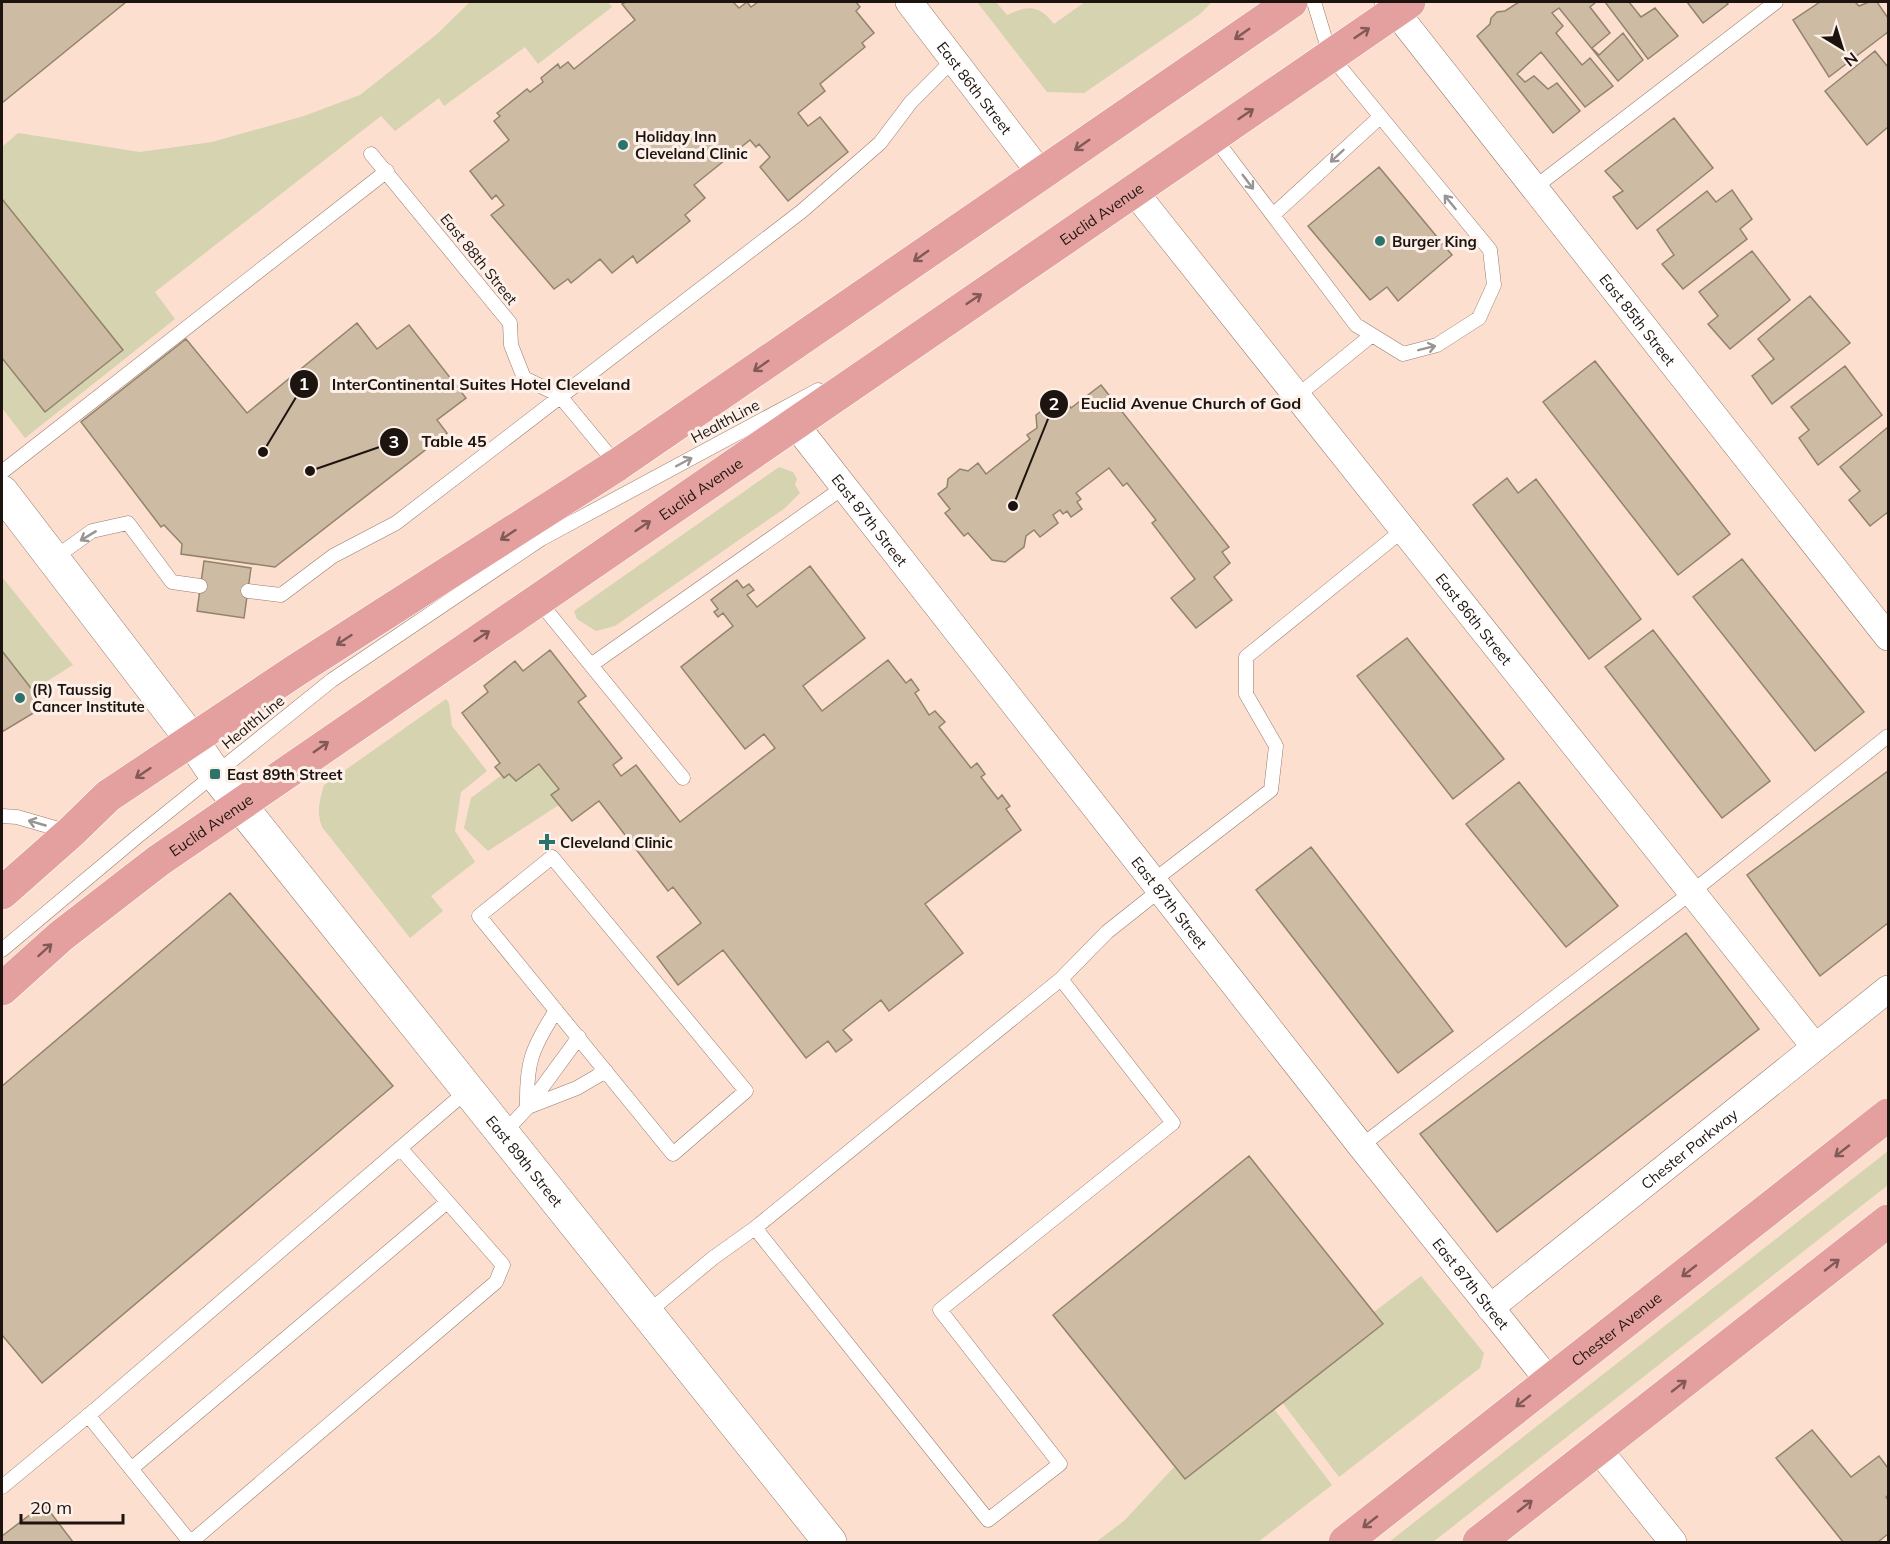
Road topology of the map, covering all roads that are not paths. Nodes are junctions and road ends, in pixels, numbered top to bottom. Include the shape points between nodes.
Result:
1 (909, 2) edge
2 (1291, 2) edge
3 (1314, 2) edge
4 (1776, 2) edge
5 (1397, 5) edge
6 (1330, 55) junction
7 (954, 59) junction
8 (1380, 117) junction
9 (1213, 136) junction
10 (371, 154) dead end
11 (387, 171) junction
12 (1041, 174) junction
13 (1534, 188) junction
14 (1133, 190) junction
15 (1273, 216) junction
16 (925, 332) junction
17 (1372, 335) junction
18 (559, 395) junction
19 (1297, 396) junction
20 (794, 423) junction
21 (617, 465) junction
22 (2, 471) edge
23 (844, 486) junction
24 (2, 492) edge
25 (575, 492) junction
26 (1403, 530) junction
27 (541, 539) junction
28 (53, 559) junction
29 (200, 585) dead end
30 (248, 591) dead end
31 (537, 599) junction
32 (1888, 637) edge
33 (591, 665) junction
34 (1888, 736) edge
35 (192, 740) junction
36 (215, 774) junction
37 (683, 778) dead end
38 (239, 804) junction
39 (2, 816) edge
40 (71, 832) junction
41 (1156, 885) junction
42 (2, 892) edge
43 (1692, 892) junction
44 (2, 950) edge
45 (1060, 979) junction
46 (2, 989) edge
47 (1888, 989) edge
48 (556, 1010) junction
49 (579, 1037) junction
50 (1815, 1047) junction
51 (606, 1071) junction
52 (468, 1090) junction
53 (527, 1108) junction
54 (1888, 1115) edge
55 (504, 1133) junction
56 (1361, 1146) junction
57 (400, 1148) junction
58 (446, 1203) junction
59 (1888, 1221) edge
60 (755, 1228) junction
61 (1490, 1308) junction
62 (647, 1312) junction
63 (1549, 1381) junction
64 (88, 1415) junction
65 (1598, 1449) junction
66 (131, 1469) junction
67 (2, 1487) edge
68 (190, 1542) edge
69 (830, 1542) edge
70 (1345, 1542) edge
71 (1479, 1542) edge
72 (1673, 1542) edge

1 - 7 street, East 86th Street
2 -> 12 main road
3 - 6 lane
4 - 13 lane
6 -> 5 main road, Euclid Avenue
5 - 13 street, East 85th Street
6 - 8 lane
9 -> 6 main road, Euclid Avenue
7 - 12 street, East 86th Street
7 - 18 lane via 911,102 879,143 802,211
8 -> 15 lane
17 -> 8 lane via 1403,354 1437,345 1479,318 1494,285 1490,250
9 - 14 main road, Euclid Avenue
9 -> 15 lane
10 - 11 lane, East 88th Street
11 - 18 lane, East 88th Street via 510,323 511,345 524,378
11 - 22 lane
12 -> 21 main road
13 - 32 street, East 85th Street
16 -> 14 main road, Euclid Avenue
14 - 19 street, East 86th Street
15 - 17 lane via 1356,325
16 - 20 main road, Euclid Avenue
27 -> 16 lane, HealthLine
17 - 19 lane
18 - 21 lane, East 88th Street
18 - 30 lane via 396,523 333,556 280,595
19 - 26 street, East 86th Street
20 - 23 street, East 87th Street
31 -> 20 main road, Euclid Avenue
21 - 25 main road
23 - 33 lane
23 - 41 street, East 87th Street
24 - 28 street, East 89th Street
25 - 27 lane, HealthLine
25 -> 35 main road
26 - 41 lane via 1246,657 1246,694 1276,746 1271,790
26 - 43 street, East 86th Street
27 - 36 lane, HealthLine via 332,680
29 -> 28 lane via 172,582 128,523 92,531
28 - 35 street, East 89th Street
31 - 33 lane
38 -> 31 main road, Euclid Avenue
33 - 37 lane
34 - 43 lane
35 - 36 street, East 89th Street
35 -> 40 main road via 108,796
36 - 38 street, East 89th Street
36 - 44 lane, HealthLine
46 -> 38 main road, Euclid Avenue via 61,936
38 - 52 street, East 89th Street
40 -> 39 lane
40 - 42 main road
41 - 45 lane
41 - 56 street, East 87th Street
43 - 50 street, East 86th Street
43 - 56 lane
45 - 60 lane
45 - 60 lane via 1173,1123 940,1310 1060,1464 988,1520
47 - 50 street, Chester Parkway
48 - 49 lane
48 - 51 lane via 479,916 552,857 746,1091 674,1154
48 - 53 lane via 526,1071
49 - 51 lane
49 - 53 lane
50 - 61 street, Chester Parkway
51 - 53 lane via 577,1088
52 - 55 street, East 89th Street
52 - 57 lane
53 - 55 lane
54 -> 63 main road, Chester Avenue
55 - 62 street, East 89th Street
56 - 61 street, East 87th Street
57 - 58 lane
57 - 64 lane
58 - 66 lane
58 - 68 lane via 503,1265 496,1282
65 -> 59 main road
60 - 62 lane
61 - 63 street, East 87th Street
62 - 69 street, East 89th Street
63 -> 70 main road, Chester Avenue
64 - 66 lane
64 - 67 lane
71 -> 65 main road
65 - 72 street
66 - 68 lane

